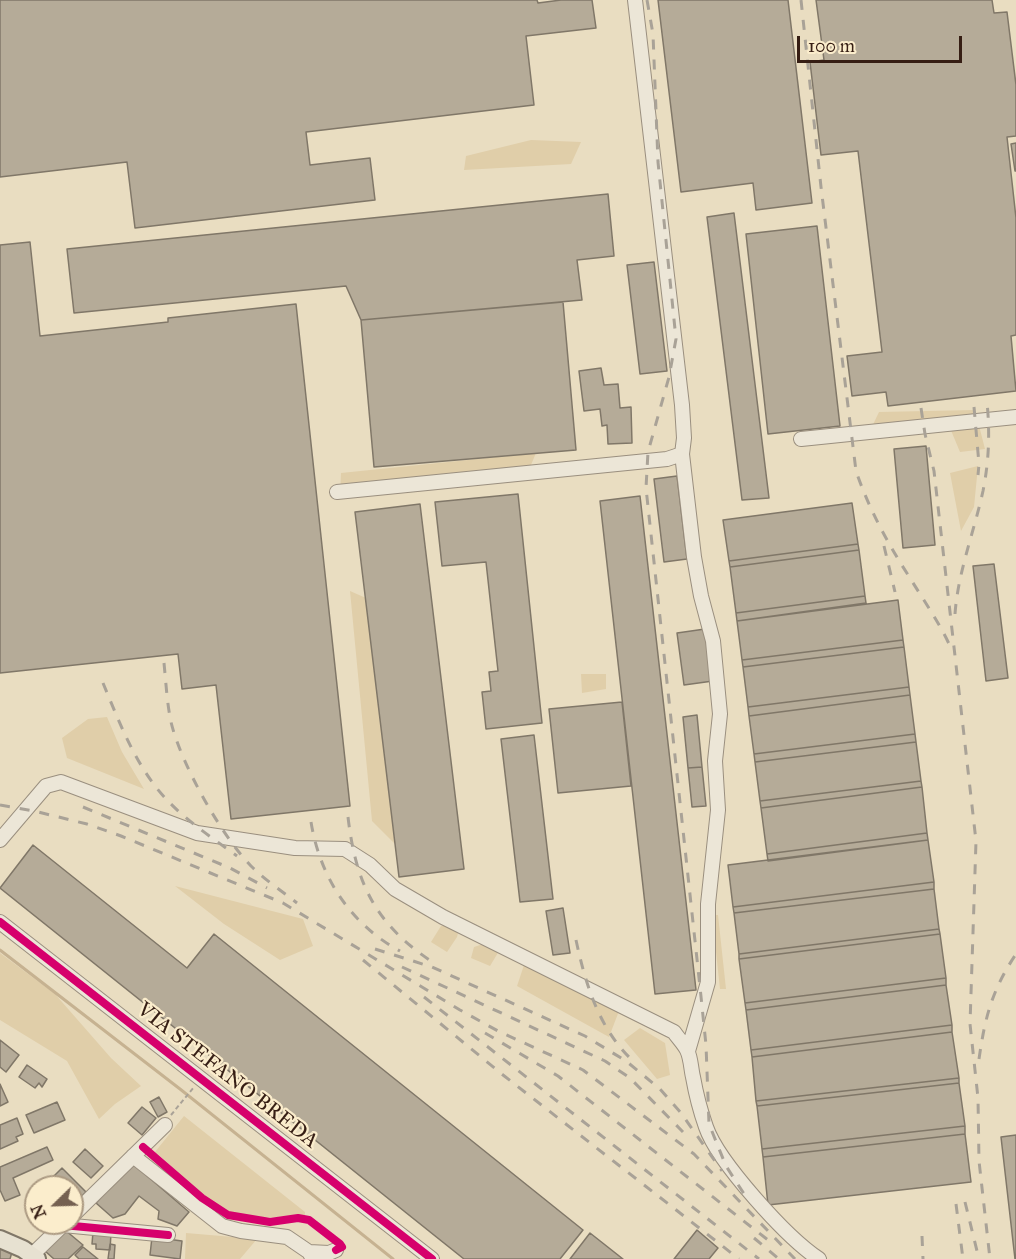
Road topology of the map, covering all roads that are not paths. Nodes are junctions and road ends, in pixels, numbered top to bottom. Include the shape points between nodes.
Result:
1 (635, 0) edge
2 (1009, 418) edge
3 (1016, 424) edge
4 (801, 439) dead end
5 (682, 454) junction
6 (337, 492) dead end
7 (0, 840) edge
8 (0, 922) edge
9 (688, 1051) junction
10 (165, 1125) dead end
11 (133, 1156) junction
12 (84, 1204) edge
13 (84, 1223) edge
14 (54, 1235) edge
15 (168, 1235) dead end
16 (0, 1239) edge
17 (336, 1250) dead end
18 (311, 1255) edge
19 (34, 1257) edge
20 (432, 1259) edge
21 (819, 1259) edge

1 - 5 street via 682,405
2 - 3 street
2 - 4 street
5 - 6 street via 668,459
5 - 9 street via 694,557 713,641 720,714 715,761 718,810 708,904 708,982
7 - 9 street via 46,786 61,782 196,834 295,848 345,849 370,865 395,889 443,917 674,1032
8 - 20 street, VIA STEFANO BREDA
9 - 21 street via 698,1104 718,1153 790,1235
10 - 11 street
11 - 12 street
11 - 18 street via 222,1226 287,1237
13 - 15 street
14 - 19 street
16 - 19 main road
17 - 18 street

